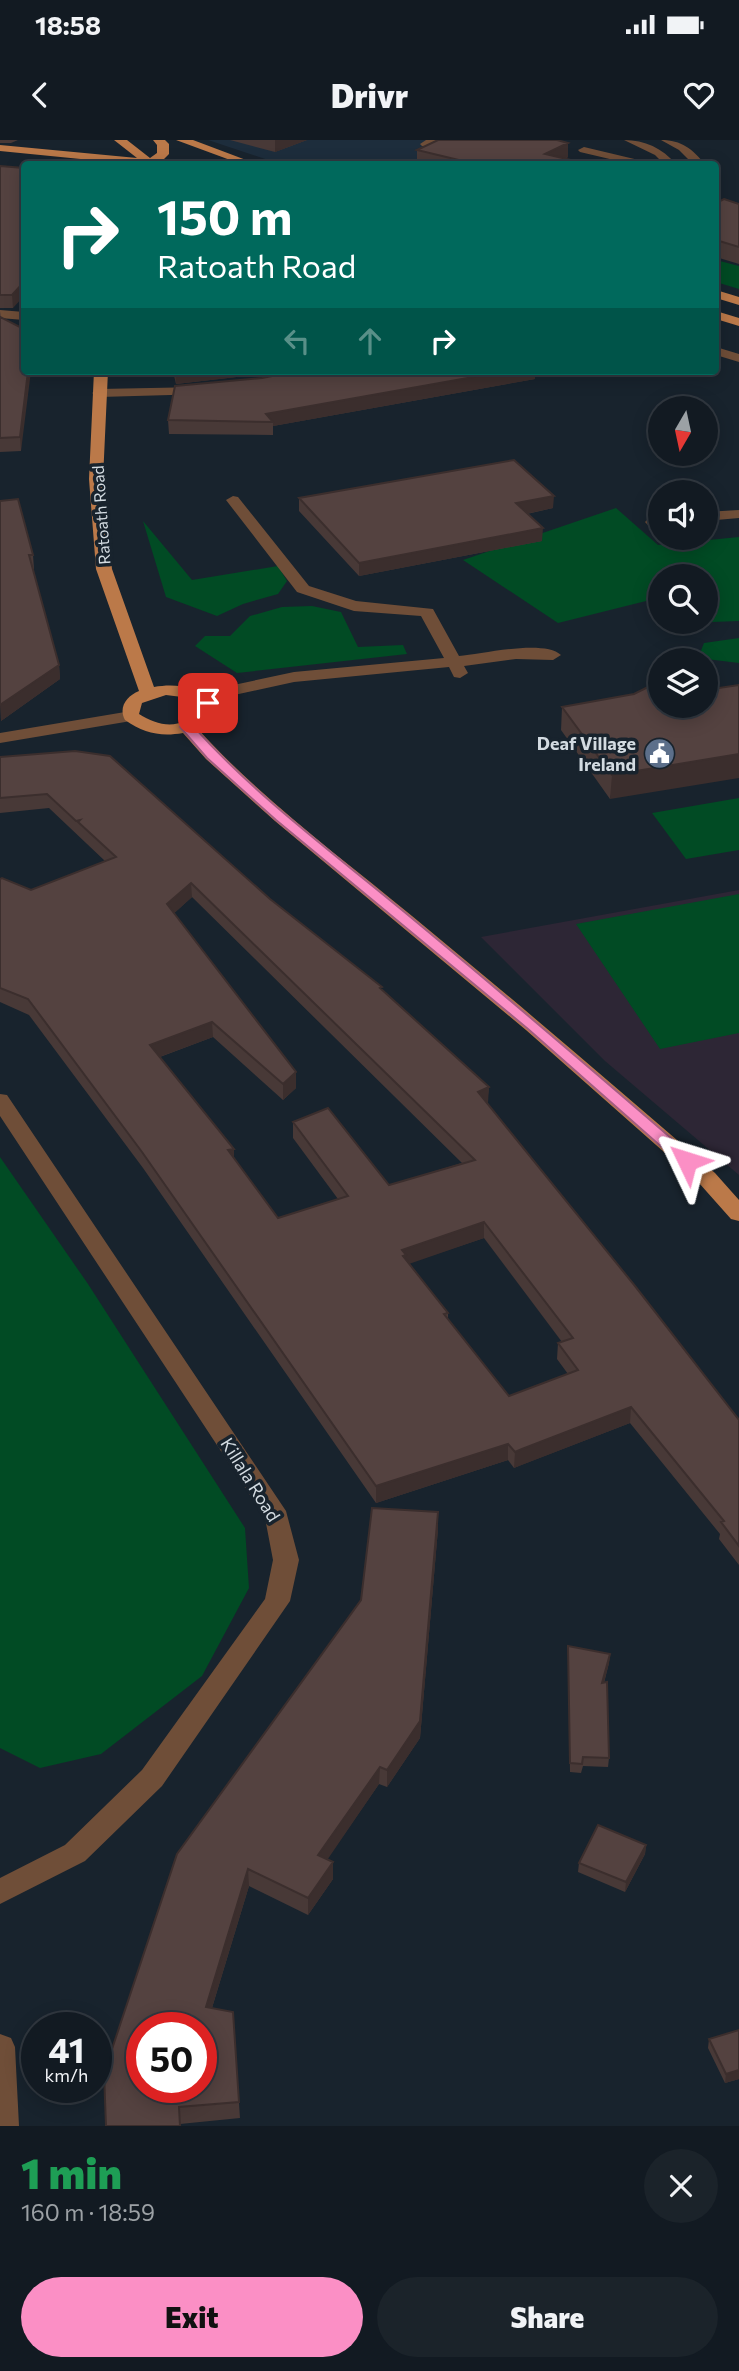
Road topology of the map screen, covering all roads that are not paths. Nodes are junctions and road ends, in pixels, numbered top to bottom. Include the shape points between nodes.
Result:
1 (120, 140) edge
2 (159, 140) edge
3 (182, 140) edge
4 (630, 140) edge
5 (667, 140) edge
6 (0, 148) edge
7 (584, 150) dead end
8 (123, 161) edge
9 (147, 161) edge
10 (155, 161) edge
11 (242, 161) edge
12 (630, 161) edge
13 (667, 161) edge
14 (696, 161) edge
15 (719, 296) edge
16 (739, 301) edge
17 (0, 314) edge
18 (21, 316) edge
19 (719, 316) edge
20 (739, 322) edge
21 (719, 352) edge
22 (739, 358) edge
23 (101, 375) edge
24 (214, 389) edge
25 (99, 393) junction
26 (233, 500) dead end
27 (739, 514) edge
28 (718, 516) edge
29 (553, 655) dead end
30 (458, 669) junction
31 (148, 694) junction
32 (202, 697) junction
33 (131, 716) junction
34 (187, 727) junction
35 (0, 738) edge
36 (0, 1100) edge
37 (739, 1214) edge
38 (0, 1892) edge
39 (0, 2047) edge
40 (4, 2126) edge

1 - 9 main road
2 - 10 main road via 163,155
3 - 11 main road
4 - 13 street
5 - 14 street
6 - 8 main road
7 - 12 street
15 - 16 main road
17 - 18 street
19 - 20 main road
21 - 22 street
23 - 25 main road, Ratoath Road
24 - 25 street
25 - 31 main road, Ratoath Road via 96,479 104,569
26 - 30 street via 303,589 354,606 427,612
27 - 28 street
29 - 30 street via 534,651
30 - 32 street via 340,673 226,689
31 - 32 main road via 180,690
31 - 33 main road via 133,702
32 - 34 main road via 208,703 206,717
33 - 34 main road via 159,730
33 - 35 street
34 - 37 main road via 281,817 686,1160
36 - 38 street, Killala Road via 277,1517 286,1560 277,1601 152,1778 75,1853
39 - 40 street

